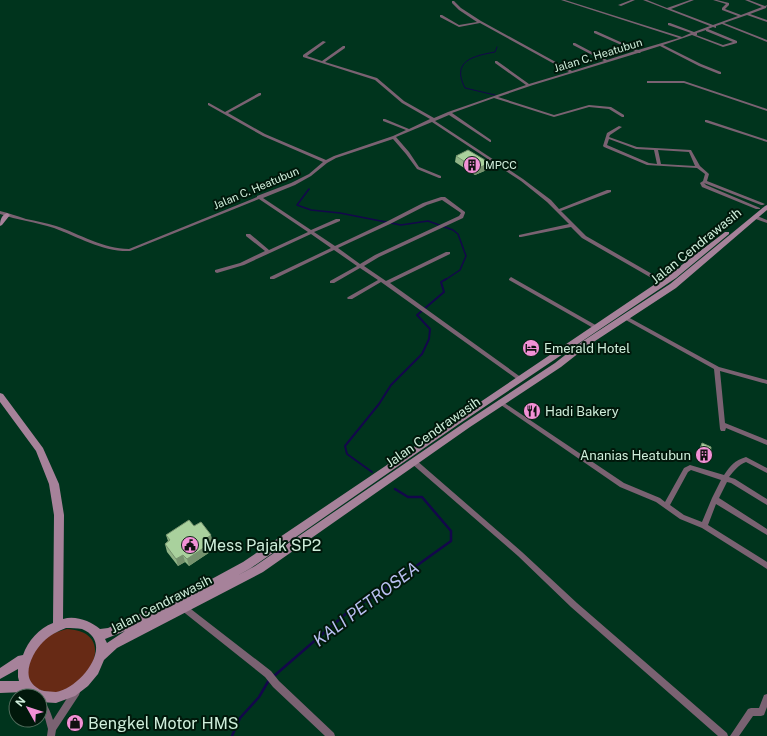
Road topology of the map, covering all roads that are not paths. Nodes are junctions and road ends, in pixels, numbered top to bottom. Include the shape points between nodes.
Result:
1 (562, 0) edge
2 (634, 0) edge
3 (644, 0) edge
4 (694, 0) edge
5 (714, 0) edge
6 (746, 0) edge
7 (453, 2) dead end
8 (620, 5) dead end
9 (766, 6) edge
10 (669, 9) junction
11 (748, 14) junction
12 (441, 16) dead end
13 (741, 16) junction
14 (767, 21) edge
15 (480, 22) junction
16 (669, 24) dead end
17 (723, 24) junction
18 (715, 27) junction
19 (707, 30) junction
20 (595, 32) dead end
21 (695, 34) junction
22 (682, 38) junction
23 (767, 41) edge
24 (324, 42) dead end
25 (574, 44) dead end
26 (661, 45) junction
27 (344, 46) dead end
28 (639, 52) junction
29 (607, 61) junction
30 (322, 62) junction
31 (496, 62) dead end
32 (572, 72) junction
33 (720, 73) dead end
34 (648, 82) dead end
35 (529, 85) junction
36 (260, 94) dead end
37 (494, 97) junction
38 (209, 104) dead end
39 (767, 110) edge
40 (226, 113) junction
41 (449, 113) junction
42 (623, 116) dead end
43 (384, 120) dead end
44 (432, 120) junction
45 (706, 121) dead end
46 (620, 127) dead end
47 (408, 130) junction
48 (394, 136) junction
49 (607, 137) junction
50 (490, 140) dead end
51 (767, 141) edge
52 (656, 149) junction
53 (326, 162) junction
54 (659, 165) junction
55 (698, 167) junction
56 (440, 177) dead end
57 (609, 191) dead end
58 (259, 197) junction
59 (764, 205) edge
60 (559, 210) junction
61 (0, 212) edge
62 (7, 215) junction
63 (755, 217) junction
64 (338, 220) dead end
65 (767, 222) edge
66 (0, 224) edge
67 (573, 225) junction
68 (312, 232) junction
69 (248, 235) dead end
70 (521, 236) dead end
71 (334, 249) junction
72 (269, 252) junction
73 (448, 252) dead end
74 (360, 266) junction
75 (217, 271) dead end
76 (272, 278) dead end
77 (511, 279) dead end
78 (332, 282) dead end
79 (384, 282) junction
80 (664, 283) junction
81 (350, 298) dead end
82 (626, 318) junction
83 (597, 328) junction
84 (717, 368) junction
85 (520, 379) junction
86 (767, 382) edge
87 (0, 396) edge
88 (500, 402) junction
89 (767, 443) edge
90 (414, 462) junction
91 (767, 471) edge
92 (725, 477) junction
93 (716, 500) junction
94 (767, 502) edge
95 (667, 505) junction
96 (704, 526) junction
97 (767, 532) edge
98 (767, 566) edge
99 (184, 608) junction
100 (58, 625) junction
101 (97, 635) junction
102 (100, 657) junction
103 (22, 660) junction
104 (0, 674) edge
105 (83, 685) junction
106 (24, 686) junction
107 (0, 687) edge
108 (27, 688) edge
109 (48, 697) edge
110 (767, 698) edge
111 (48, 716) edge
112 (51, 732) edge
113 (331, 736) edge
114 (724, 736) edge
115 (734, 736) edge

1 - 22 street
2 - 8 street
3 - 10 street
4 - 10 street
5 - 13 street via 728,4 723,9
6 - 9 street
7 - 15 street
9 - 11 street, Jalan C. Heatubun
10 - 18 street
11 - 13 street, Jalan C. Heatubun
11 - 14 street
12 - 15 street via 459,26
13 - 17 street, Jalan C. Heatubun
15 - 32 street
16 - 21 street
17 - 18 street, Jalan C. Heatubun
17 - 23 street
18 - 19 street, Jalan C. Heatubun
19 - 21 street, Jalan C. Heatubun
19 - 21 street via 736,42 723,46
20 - 28 street
21 - 22 street, Jalan C. Heatubun
22 - 26 street, Jalan C. Heatubun
24 - 30 street via 304,56
25 - 29 street
26 - 28 street, Jalan C. Heatubun
26 - 33 street via 700,66
27 - 30 street
28 - 29 street, Jalan C. Heatubun
29 - 32 street, Jalan C. Heatubun
30 - 44 street via 376,79 403,102
31 - 35 street
32 - 35 street, Jalan C. Heatubun
34 - 39 street via 684,82
35 - 37 street, Jalan C. Heatubun
36 - 40 street
37 - 41 street, Jalan C. Heatubun
37 - 42 street via 554,116 589,106 610,108
38 - 40 street
40 - 53 street via 260,133
41 - 44 street, Jalan C. Heatubun
41 - 50 street
43 - 47 street
44 - 47 street, Jalan C. Heatubun
44 - 60 street via 522,180
45 - 51 street
46 - 49 street via 612,130
47 - 48 street, Jalan C. Heatubun
48 - 53 street, Jalan C. Heatubun
48 - 56 street via 418,168
49 - 52 street via 636,148
49 - 54 street via 606,147 648,164
52 - 54 street
52 - 55 street via 689,151
53 - 58 street, Jalan C. Heatubun via 302,179
54 - 55 street
55 - 59 street via 706,174 705,182 702,183 704,186
57 - 60 street
58 - 62 street, Jalan C. Heatubun via 151,242 130,250 118,251 58,229
58 - 68 street
59 - 63 main road, Jalan Cendrawasih
59 - 80 main road, Jalan Cendrawasih
60 - 67 street
61 - 62 street, Jalan C. Heatubun
62 - 66 main road
63 - 65 street
63 - 82 main road, Jalan Cendrawasih via 673,286
64 - 68 street
67 - 70 street
67 - 80 street via 588,239
68 - 71 street
68 - 72 street
69 - 72 street
71 - 74 street
71 - 74 street via 425,204 443,198 463,213 461,217
71 - 76 street
72 - 75 street
73 - 79 street
74 - 78 street
74 - 79 street
77 - 83 street
79 - 81 street
79 - 85 street
80 - 83 main road, Jalan Cendrawasih
82 - 84 street
82 - 88 main road, Jalan Cendrawasih
83 - 85 main road, Jalan Cendrawasih
84 - 86 street
84 - 89 street via 723,426
85 - 101 main road, Jalan Cendrawasih via 247,565 188,597 124,627
87 - 100 main road via 40,450 54,484 59,515
88 - 90 main road, Jalan Cendrawasih
88 - 95 street via 622,484
90 - 99 main road, Jalan Cendrawasih via 259,568
90 - 114 street
91 - 92 street via 744,459
92 - 93 street
92 - 94 street
92 - 95 street via 689,467
93 - 96 street
93 - 97 street
95 - 96 street via 682,517
96 - 98 street
99 - 102 main road, Jalan Cendrawasih via 113,644
99 - 113 street via 268,674
100 - 101 main road, Jalan Cendrawasih via 81,624
100 - 103 main road, Jalan Cendrawasih via 36,638
101 - 102 main road, Jalan Cendrawasih via 101,649
102 - 105 main road, Jalan Cendrawasih via 94,672
103 - 104 main road, Jalan Cendrawasih
103 - 106 main road, Jalan Cendrawasih via 21,678
105 - 109 main road, Jalan Cendrawasih via 71,693
105 - 112 street via 73,696
106 - 107 main road
106 - 108 main road
110 - 115 street via 761,712 751,712
111 - 112 street

